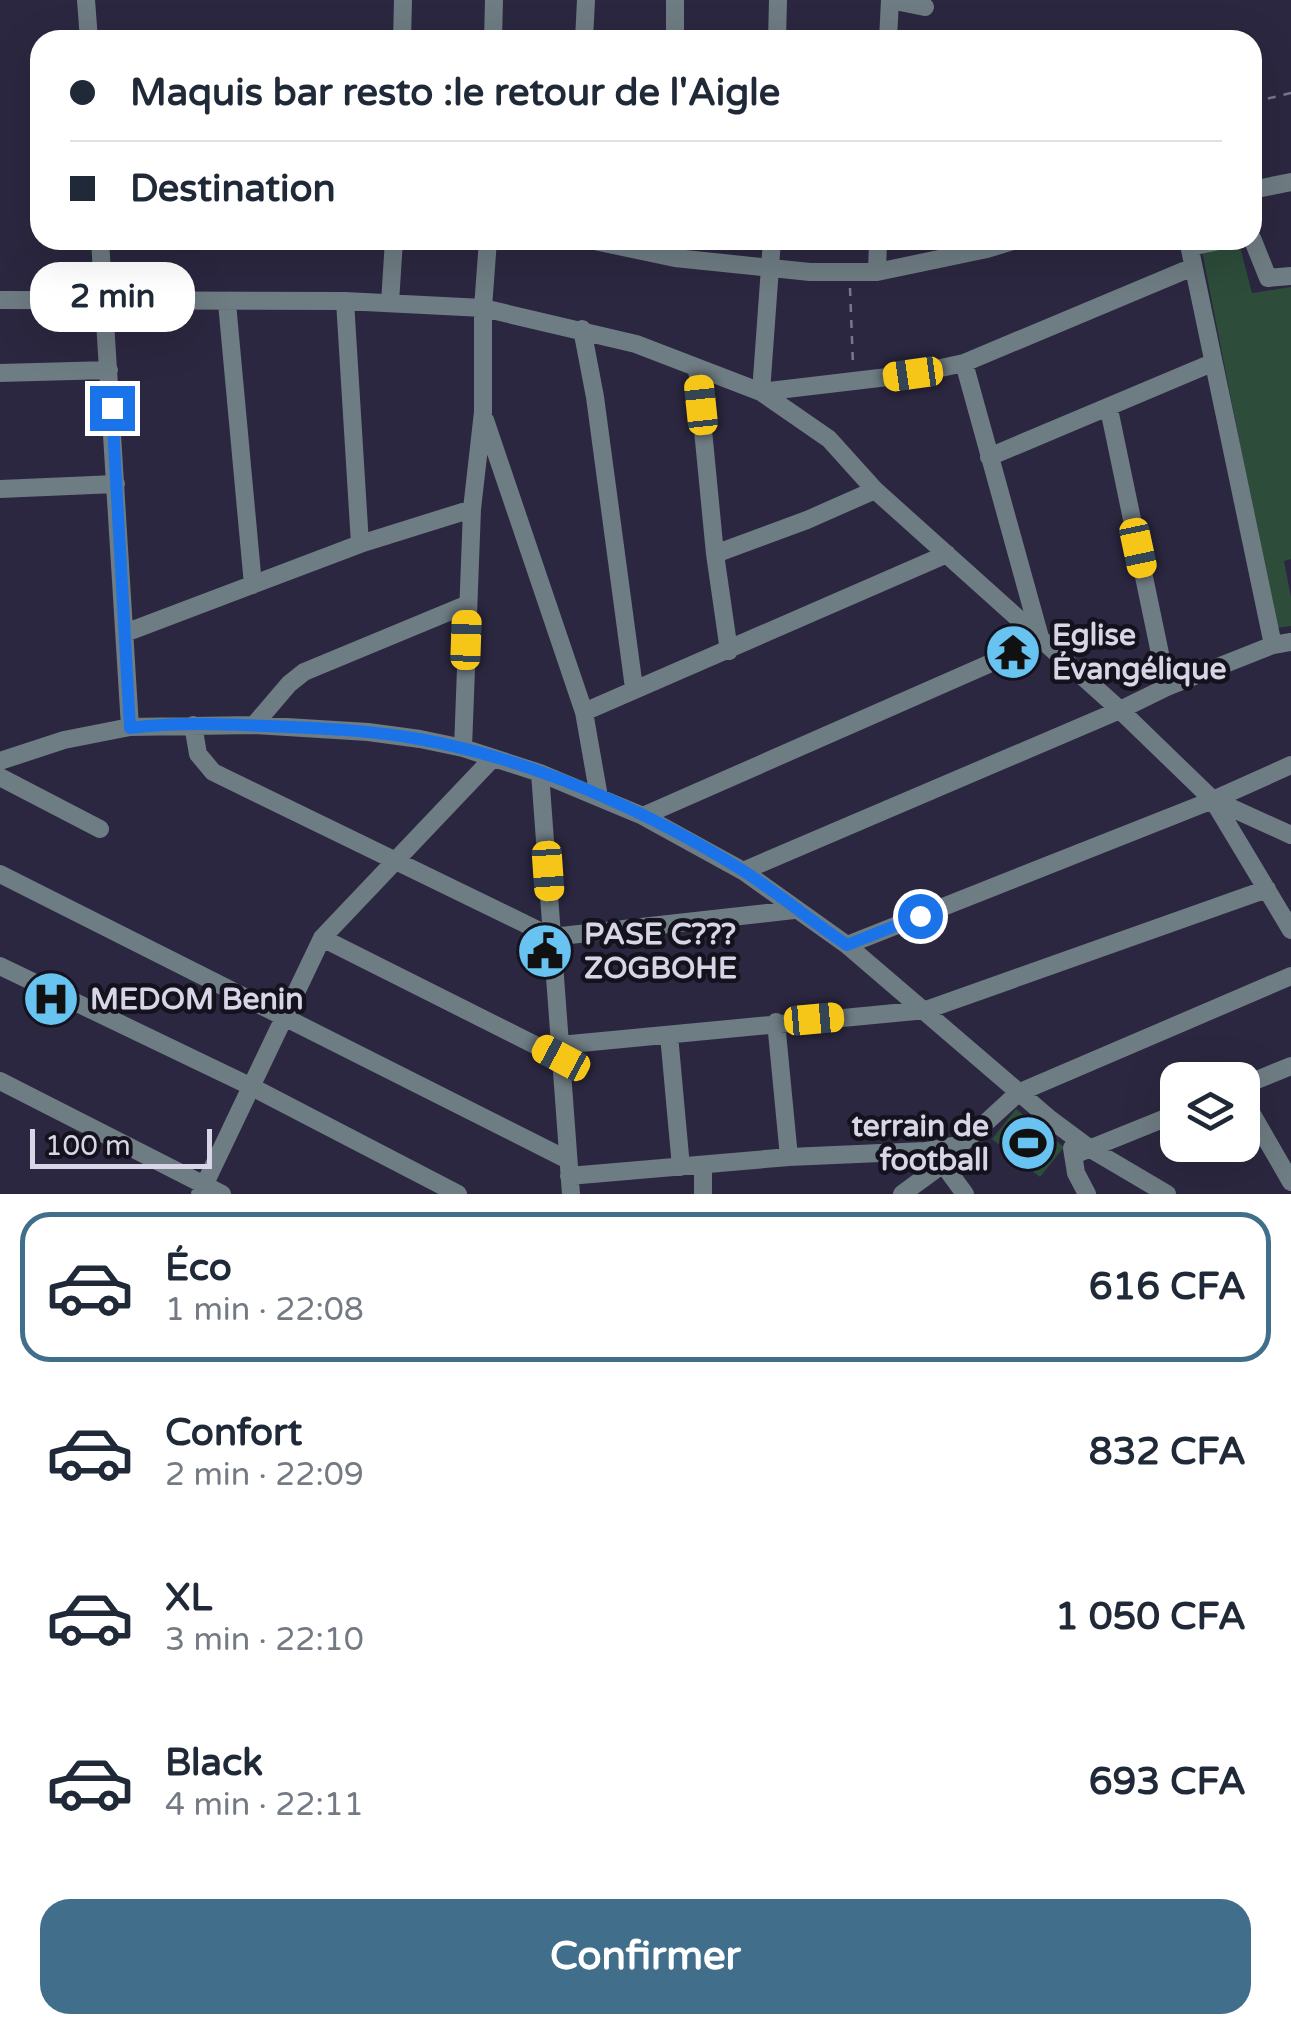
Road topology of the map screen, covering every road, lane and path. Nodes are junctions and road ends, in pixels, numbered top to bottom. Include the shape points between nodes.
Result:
1 (86, 0) edge
2 (403, 0) edge
3 (494, 0) edge
4 (586, 0) edge
5 (674, 0) edge
6 (778, 0) edge
7 (890, 0) edge
8 (926, 7) dead end
9 (88, 30) edge
10 (402, 30) edge
11 (493, 30) edge
12 (584, 30) edge
13 (675, 30) edge
14 (777, 30) edge
15 (888, 30) edge
16 (1291, 93) edge
17 (1262, 99) edge
18 (1291, 182) edge
19 (1262, 188) edge
20 (100, 250) edge
21 (393, 250) edge
22 (487, 250) edge
23 (680, 250) edge
24 (772, 250) edge
25 (878, 250) edge
26 (967, 250) edge
27 (1190, 250) edge
28 (1257, 250) edge
29 (1193, 267) junction
30 (771, 270) junction
31 (850, 271) junction
32 (877, 272) junction
33 (1291, 276) edge
34 (0, 300) edge
35 (102, 300) junction
36 (344, 301) junction
37 (227, 303) junction
38 (390, 303) junction
39 (483, 308) junction
40 (582, 329) junction
41 (1212, 362) junction
42 (964, 363) junction
43 (697, 368) junction
44 (109, 370) junction
45 (0, 373) edge
46 (853, 382) junction
47 (762, 392) junction
48 (1109, 409) junction
49 (483, 412) junction
50 (989, 457) junction
51 (116, 484) junction
52 (0, 490) edge
53 (875, 490) junction
54 (472, 509) junction
55 (360, 544) junction
56 (715, 554) junction
57 (948, 554) junction
58 (253, 586) junction
59 (468, 604) junction
60 (125, 633) junction
61 (1042, 640) junction
62 (1282, 644) edge
63 (729, 651) junction
64 (1167, 687) junction
65 (634, 688) junction
66 (1120, 710) junction
67 (584, 712) junction
68 (193, 725) junction
69 (254, 726) junction
70 (130, 728) junction
71 (463, 748) junction
72 (493, 758) junction
73 (0, 761) edge
74 (1291, 765) edge
75 (540, 773) junction
76 (0, 777) edge
77 (599, 797) junction
78 (1213, 800) junction
79 (643, 816) junction
80 (100, 829) dead end
81 (1291, 835) edge
82 (396, 860) junction
83 (743, 871) junction
84 (0, 874) edge
85 (1268, 889) junction
86 (794, 910) junction
87 (1291, 930) edge
88 (552, 937) junction
89 (322, 938) junction
90 (847, 945) junction
91 (0, 966) edge
92 (1291, 976) edge
93 (926, 1010) junction
94 (284, 1017) junction
95 (776, 1022) junction
96 (669, 1035) junction
97 (560, 1052) junction
98 (1291, 1066) edge
99 (1260, 1079) edge
100 (0, 1080) edge
101 (252, 1087) junction
102 (1018, 1093) junction
103 (1160, 1120) edge
104 (1260, 1128) edge
105 (926, 1151) junction
106 (1081, 1152) junction
107 (789, 1157) junction
108 (942, 1164) junction
109 (703, 1166) junction
110 (682, 1167) junction
111 (569, 1177) edge
112 (1291, 1182) edge
113 (203, 1189) edge
114 (222, 1194) edge
115 (458, 1194) edge
116 (703, 1194) edge
117 (902, 1194) edge
118 (965, 1194) edge
119 (1088, 1194) edge
120 (1167, 1194) edge

1 - 9 street
2 - 10 street
3 - 11 street
4 - 12 street
5 - 13 street
6 - 14 street
7 - 8 street
7 - 15 street
16 - 17 path
18 - 19 street
20 - 35 street
21 - 38 street
22 - 39 street
23 - 30 street
24 - 30 street
25 - 32 street
26 - 32 street
27 - 29 street
28 - 33 street via 1268,278
29 - 41 street
29 - 42 street
30 - 31 street
30 - 47 street
31 - 32 street
31 - 46 path
34 - 35 street
35 - 37 street
35 - 44 street
36 - 37 street
36 - 38 street
36 - 55 street
37 - 58 street
38 - 39 street
39 - 40 street
39 - 49 street
40 - 43 street
40 - 65 street
41 - 48 street
41 - 62 street
42 - 46 street
42 - 50 street
43 - 47 street
43 - 56 street
44 - 45 street
44 - 51 street
46 - 47 street
47 - 53 street via 829,438
48 - 50 street
48 - 64 street
49 - 54 street
49 - 67 street
50 - 61 street
51 - 52 street
51 - 60 street
53 - 56 street
53 - 57 street
54 - 55 street
54 - 59 street
55 - 58 street
56 - 63 street
57 - 61 street
57 - 63 street
58 - 60 street
59 - 69 street via 304,672
59 - 71 street
60 - 70 street
61 - 66 street
61 - 79 street
62 - 64 street
63 - 65 street
64 - 66 street
65 - 67 street
66 - 78 street
66 - 83 street
67 - 77 street
68 - 69 street
68 - 70 street
68 - 82 street via 198,754 213,772
69 - 71 street via 368,732
70 - 73 street
71 - 72 street
72 - 75 street
72 - 82 street
74 - 78 street
75 - 77 street
75 - 88 street
76 - 80 street
77 - 79 street
78 - 81 street
78 - 85 street
78 - 90 street
79 - 83 street
82 - 88 street
82 - 89 street
83 - 86 street
84 - 94 street
85 - 87 street
85 - 93 street
86 - 88 street
86 - 90 street
88 - 97 street
89 - 94 street
89 - 97 street
90 - 93 street
91 - 101 street
92 - 102 street
93 - 95 street
93 - 102 street
94 - 101 street
94 - 111 street
95 - 96 street
95 - 107 street
96 - 97 street
96 - 110 street
97 - 111 street
98 - 99 street
100 - 113 street
101 - 113 street
101 - 115 street
102 - 105 street via 968,1139
102 - 106 street via 1069,1133
103 - 106 street
104 - 112 street
105 - 107 street
105 - 108 street
106 - 119 street via 1076,1173
106 - 120 street
107 - 109 street
108 - 117 street
108 - 118 street
109 - 110 street
109 - 116 street
110 - 111 street
113 - 114 street

